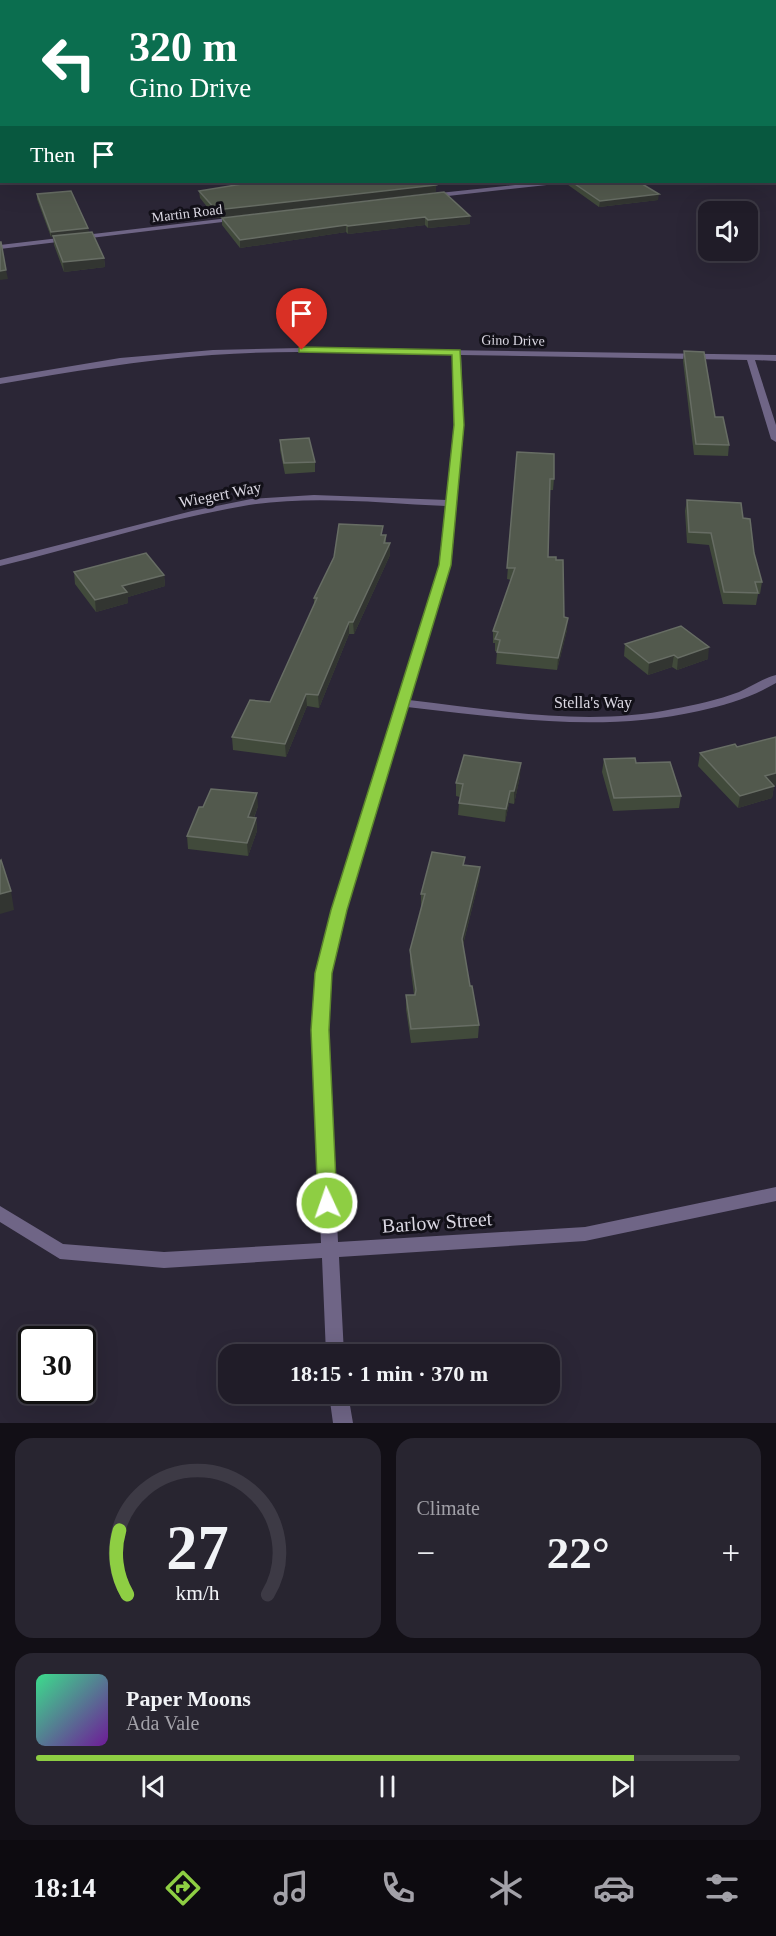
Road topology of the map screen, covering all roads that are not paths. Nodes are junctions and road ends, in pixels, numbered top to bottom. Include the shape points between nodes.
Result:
1 (547, 183) edge
2 (423, 197) edge
3 (247, 218) edge
4 (0, 247) edge
5 (457, 352) junction
6 (750, 357) junction
7 (776, 358) edge
8 (0, 381) edge
9 (776, 439) edge
10 (452, 503) junction
11 (0, 563) edge
12 (776, 678) edge
13 (403, 703) junction
14 (776, 1194) edge
15 (0, 1213) edge
16 (330, 1250) junction
17 (335, 1344) edge
18 (340, 1404) edge
19 (343, 1423) edge

1 - 2 street
3 - 4 street, Martin Road
5 - 6 street, Gino Drive
5 - 8 street, Gino Drive via 213,352
5 - 10 street via 459,425
6 - 7 street, Gino Drive
6 - 9 street
10 - 11 street, Wiegert Way via 328,498 257,501
10 - 13 street via 445,565
12 - 13 street, Stella's Way via 724,701 632,720 550,719
13 - 16 street via 339,910 324,973 320,1030
14 - 16 street, Barlow Street via 585,1234
15 - 16 street, Barlow Street via 60,1251 164,1260
16 - 17 street
18 - 19 street

